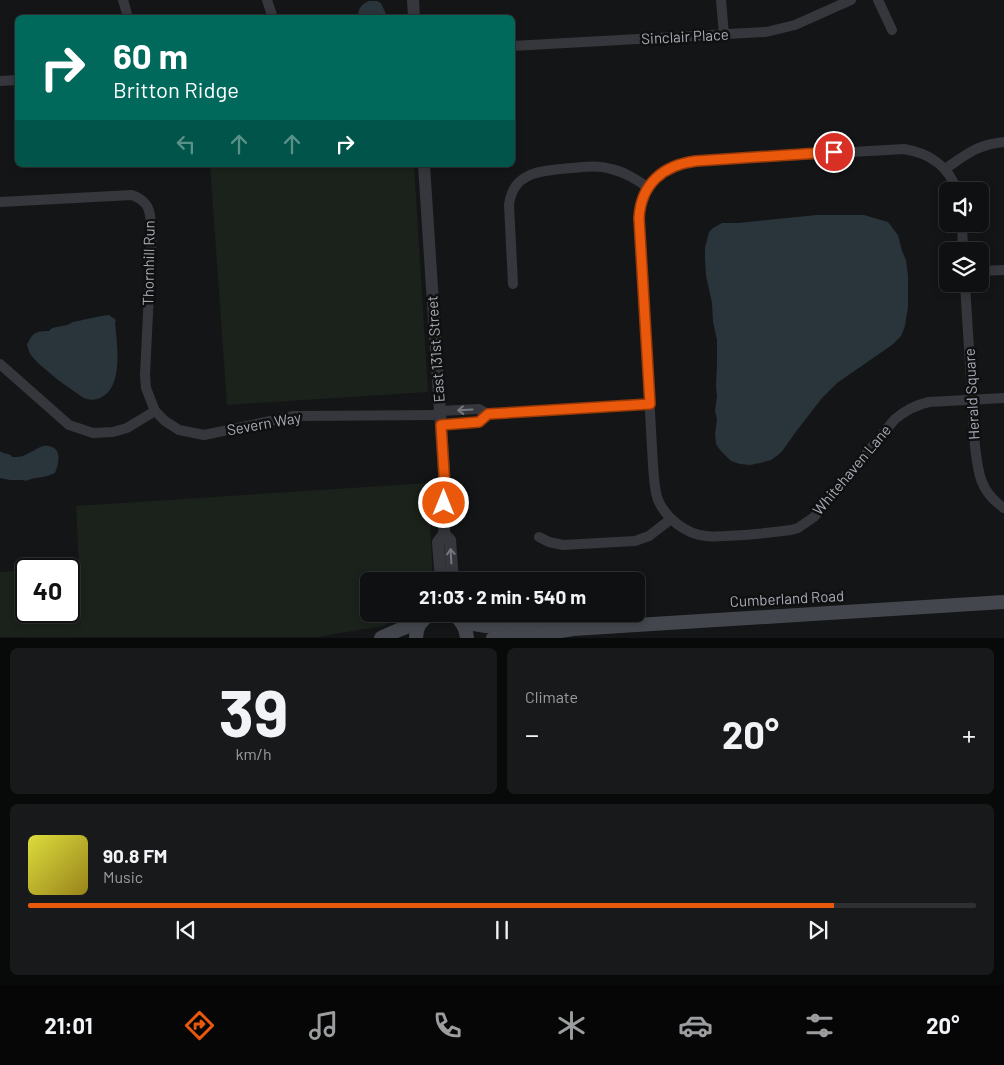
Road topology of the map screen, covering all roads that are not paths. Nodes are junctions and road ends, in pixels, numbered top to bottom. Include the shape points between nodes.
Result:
1 (123, 0) edge
2 (268, 0) edge
3 (413, 0) edge
4 (721, 0) edge
5 (851, 0) edge
6 (878, 0) edge
7 (127, 15) edge
8 (272, 15) edge
9 (414, 15) edge
10 (892, 30) dead end
11 (724, 34) junction
12 (515, 46) edge
13 (15, 80) edge
14 (0, 82) edge
15 (1004, 142) edge
16 (424, 167) edge
17 (945, 170) junction
18 (954, 182) edge
19 (649, 188) junction
20 (0, 202) edge
21 (1004, 270) edge
22 (989, 271) edge
23 (513, 284) dead end
24 (966, 292) edge
25 (0, 364) edge
26 (1004, 398) edge
27 (973, 400) junction
28 (650, 404) junction
29 (155, 411) junction
30 (441, 417) junction
31 (1004, 508) edge
32 (671, 519) junction
33 (444, 534) junction
34 (539, 537) dead end
35 (440, 572) edge
36 (452, 572) edge
37 (1004, 602) edge
38 (416, 622) edge
39 (422, 622) edge
40 (462, 622) edge
41 (474, 622) edge
42 (511, 622) edge
43 (511, 622) edge
44 (572, 629) junction
45 (381, 638) edge
46 (416, 638) edge
47 (467, 638) edge
48 (493, 638) edge

1 - 7 street
2 - 8 street
3 - 9 street
4 - 11 street
5 - 11 street, Sinclair Place via 796,25 766,32
6 - 10 street
11 - 12 street, Sinclair Place
13 - 14 street
15 - 17 street via 978,148
16 - 30 street, East 131st Street
17 - 18 street
17 - 19 street via 923,153 904,149 706,160 672,167
19 - 23 street via 632,177 602,167 541,171 522,180 512,193 509,205
19 - 28 street, Whitehaven Lane via 640,209 639,228
20 - 29 street, Thornhill Run via 132,195 141,198 150,211 152,231 145,375 146,388
21 - 22 street
24 - 27 street, Herald Square
25 - 29 street via 69,425 93,433 127,428
26 - 27 street, Whitehaven Lane
27 - 31 street, Herald Square via 979,475 993,500
27 - 32 street, Whitehaven Lane via 918,404 902,413 814,517 798,528 706,536 692,532
28 - 30 street, Severn Way via 488,414 479,410
28 - 32 street, Whitehaven Lane via 656,493
29 - 30 street, Severn Way via 179,430 204,434 294,416
30 - 33 street, East 131st Street
32 - 34 street via 649,536 635,541 563,545
33 - 35 street, East 131st Street via 438,542
36 -> 33 street, East 131st Street via 450,540
37 - 44 main road, Cumberland Road
38 - 45 main road
39 - 46 main road
40 - 47 main road
41 - 43 main road, Cumberland Road via 486,626
42 - 44 main road, Cumberland Road via 546,623
44 - 48 main road, Cumberland Road

